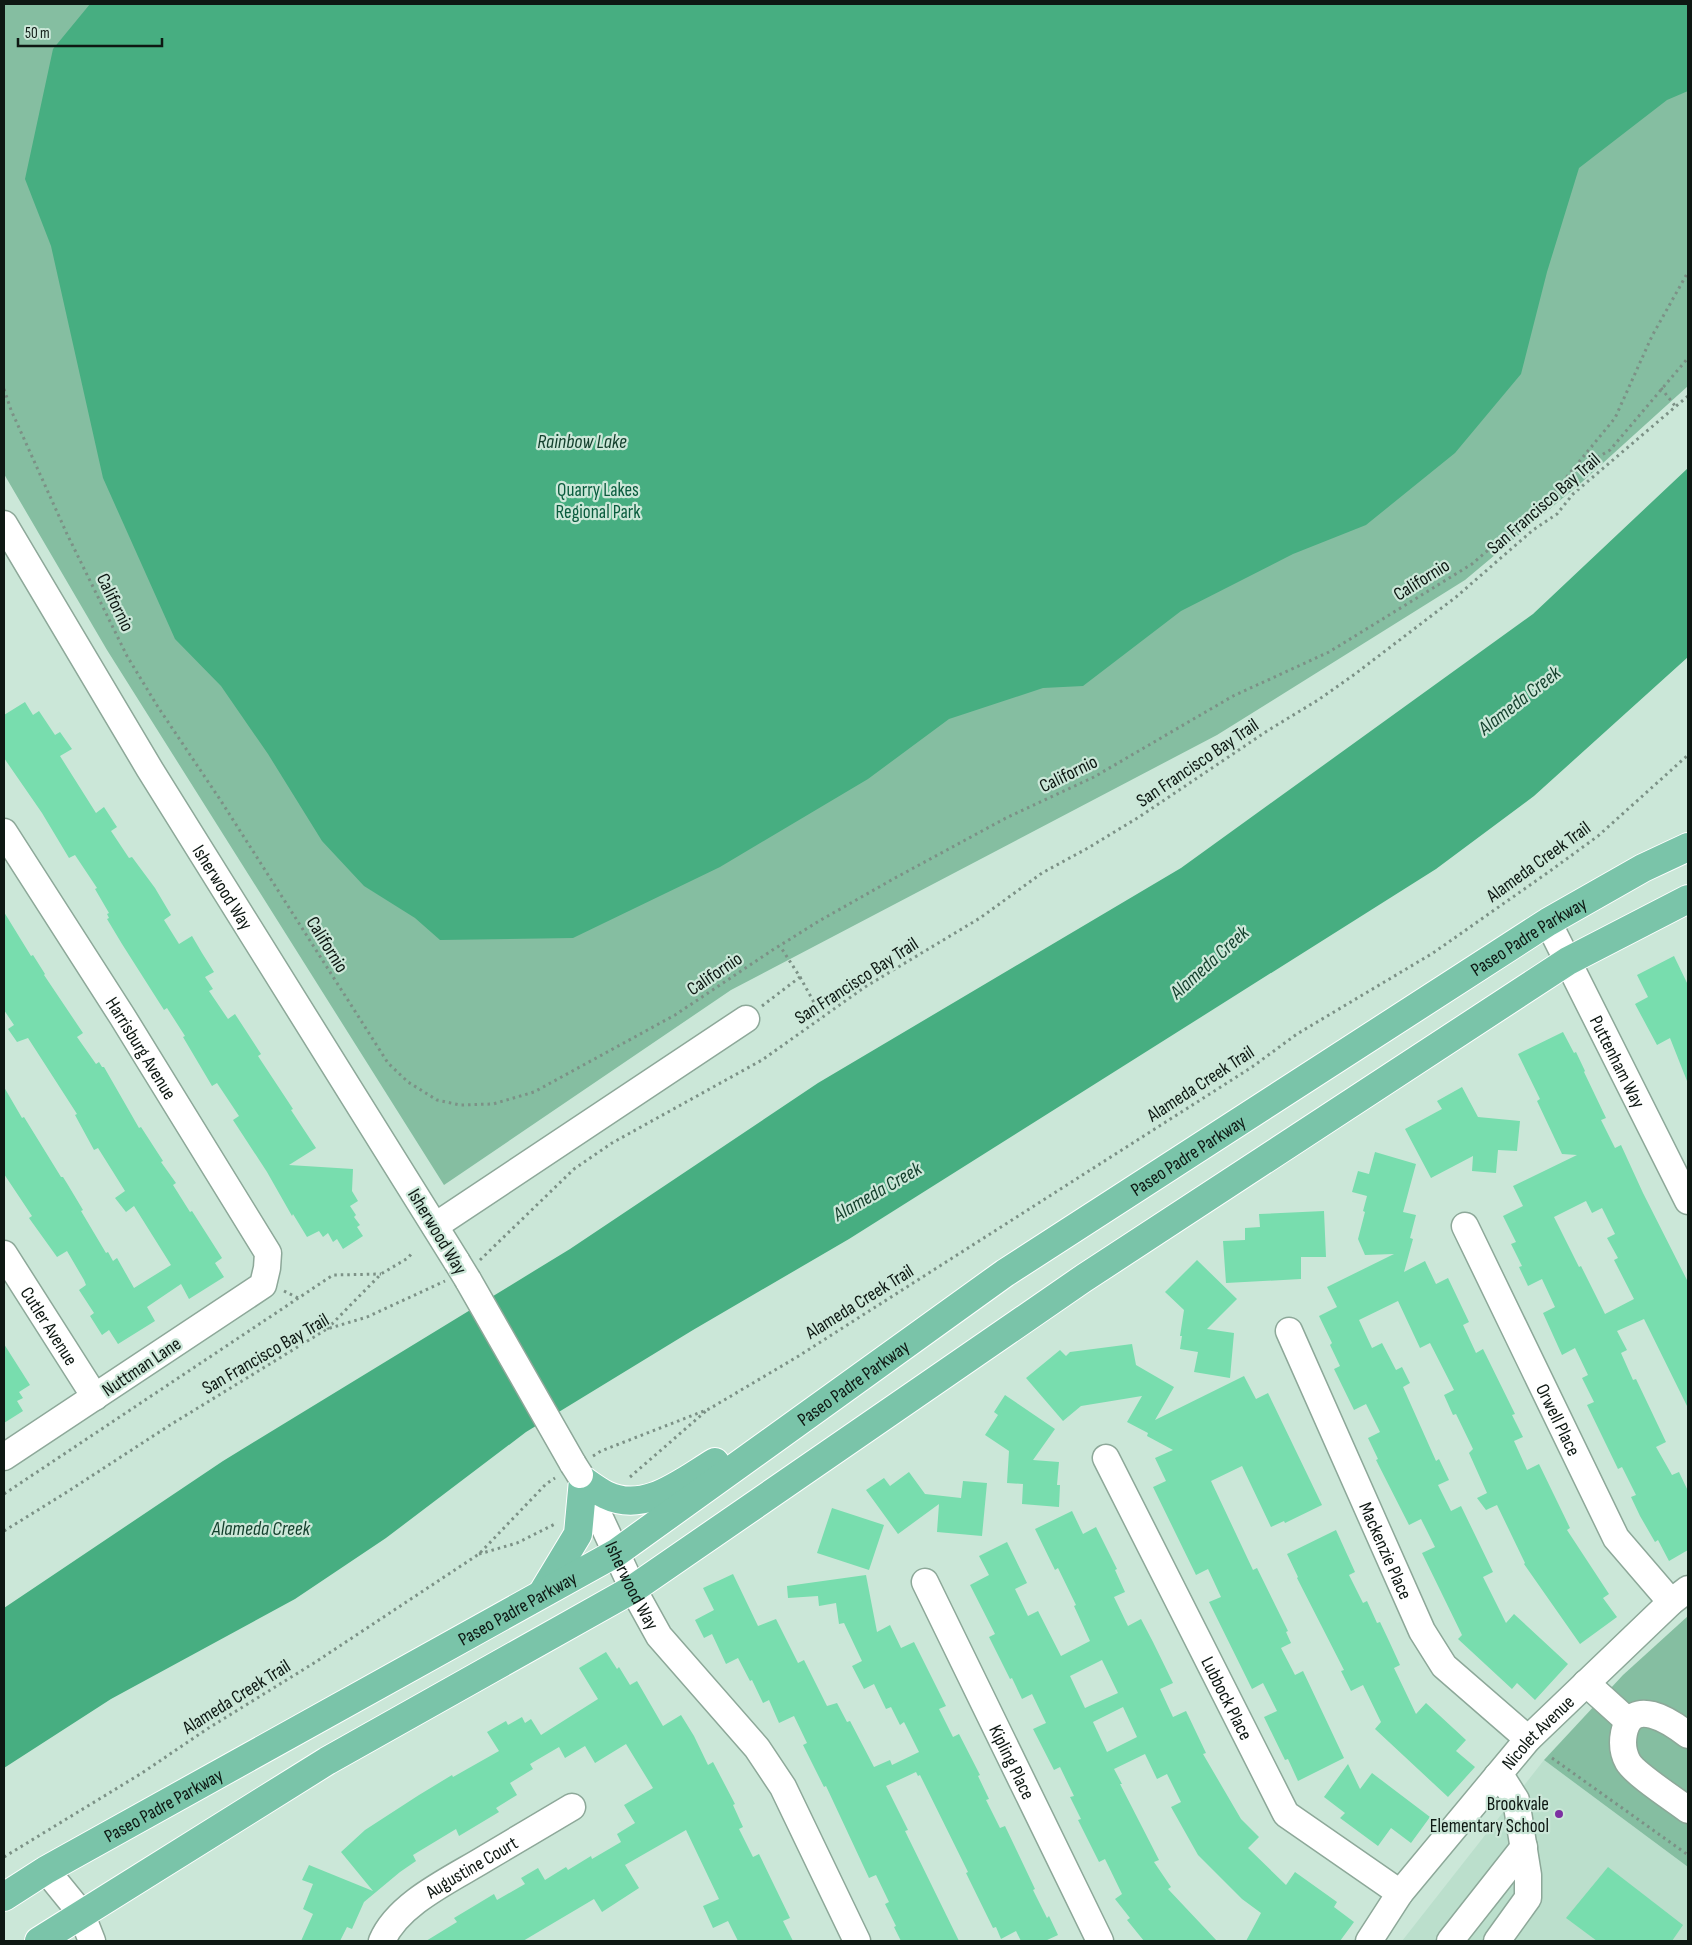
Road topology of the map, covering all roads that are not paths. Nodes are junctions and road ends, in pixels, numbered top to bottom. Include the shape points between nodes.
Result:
1 (4, 524) edge
2 (4, 832) edge
3 (1688, 847) edge
4 (1688, 899) edge
5 (1548, 922) junction
6 (1568, 960) junction
7 (746, 1019) road end
8 (1688, 1201) edge
9 (435, 1226) junction
10 (1465, 1226) dead end
11 (4, 1254) edge
12 (274, 1279) joint
13 (1288, 1331) dead end
14 (95, 1397) junction
15 (808, 1415) junction
16 (4, 1457) edge
17 (1106, 1458) dead end
18 (581, 1478) junction
19 (616, 1552) junction
20 (925, 1582) dead end
21 (633, 1589) junction
22 (543, 1594) junction
23 (1680, 1596) edge
24 (1586, 1684) junction
25 (1628, 1721) junction
26 (1688, 1735) edge
27 (1528, 1739) junction
28 (1497, 1776) junction
29 (572, 1807) dead end
30 (1688, 1810) edge
31 (1524, 1847) junction
32 (46, 1870) junction
33 (1400, 1893) junction
34 (4, 1897) edge
35 (81, 1913) junction
36 (40, 1941) edge
37 (92, 1941) edge
38 (382, 1941) edge
39 (858, 1941) edge
40 (1100, 1941) edge
41 (1369, 1941) edge
42 (1450, 1941) edge
43 (1497, 1941) edge

1 - 9 street, Isherwood Way via 149,768
2 - 12 street, Harrisburg Avenue via 268,1253
3 - 5 main road, Paseo Padre Parkway via 1643,868
4 - 6 main road
5 - 6 street, Puttenham Way
5 - 15 main road, Paseo Padre Parkway via 1006,1273
6 - 8 street, Puttenham Way
6 - 21 main road via 1084,1278
7 - 9 street
9 - 18 street, Isherwood Way, bridge
10 - 23 street, Orwell Place via 1616,1538
11 - 14 street, Cutler Avenue
12 - 14 street, Nuttman Lane
13 - 27 street, Mackenzie Place via 1422,1631 1444,1666
14 - 16 street, Nuttman Lane
15 - 18 main road via 746,1443 656,1497 630,1501 607,1495
15 - 19 main road, Paseo Padre Parkway
17 - 33 street, Lubbock Place via 1286,1814
18 - 19 street, Isherwood Way
18 - 22 main road via 578,1534
19 - 21 street, Isherwood Way
19 - 22 main road, Paseo Padre Parkway
20 - 40 street, Kipling Place
21 - 35 main road via 327,1760
21 - 39 street, Isherwood Way via 659,1636 757,1748 783,1788
22 - 32 main road, Paseo Padre Parkway
23 - 24 street, Nicolet Avenue
24 - 25 street
24 - 27 street, Nicolet Avenue
25 - 26 street via 1634,1715 1654,1715
25 - 30 street via 1623,1751 1629,1765
27 - 28 street, Nicolet Avenue
28 - 31 street via 1516,1800
28 - 33 street, Nicolet Avenue
29 - 38 street, Augustine Court via 430,1891 404,1911
31 - 42 street
31 - 43 street via 1528,1898
32 - 34 main road, Paseo Padre Parkway
32 - 35 street
33 - 41 street, Nicolet Avenue
35 - 36 main road
35 - 37 street

